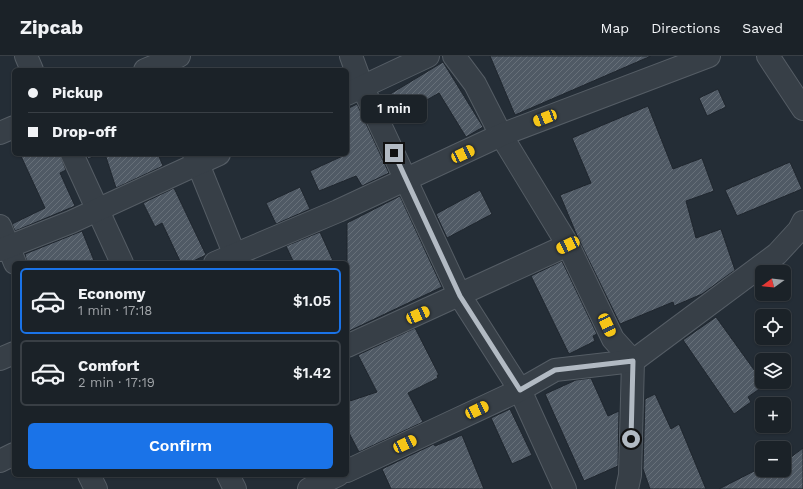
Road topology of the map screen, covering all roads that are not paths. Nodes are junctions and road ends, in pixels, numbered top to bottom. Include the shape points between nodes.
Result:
1 (26, 56) edge
2 (179, 56) edge
3 (351, 56) edge
4 (428, 56) edge
5 (454, 56) edge
6 (709, 56) edge
7 (768, 56) edge
8 (151, 66) edge
9 (31, 68) edge
10 (354, 90) edge
11 (803, 109) edge
12 (12, 128) edge
13 (0, 133) edge
14 (501, 135) junction
15 (73, 156) edge
16 (210, 156) edge
17 (196, 159) edge
18 (407, 180) junction
19 (98, 209) junction
20 (803, 222) edge
21 (0, 226) edge
22 (568, 245) junction
23 (8, 253) edge
24 (237, 259) edge
25 (121, 261) edge
26 (226, 261) edge
27 (460, 296) junction
28 (349, 345) edge
29 (12, 354) edge
30 (0, 359) edge
31 (633, 361) junction
32 (520, 390) junction
33 (12, 455) edge
34 (0, 461) edge
35 (349, 472) edge
36 (90, 477) edge
37 (229, 477) edge
38 (336, 478) edge
39 (96, 489) edge
40 (235, 489) edge
41 (309, 489) edge
42 (566, 489) edge
43 (627, 489) edge

1 - 9 street
2 - 8 street
3 - 10 street
4 - 10 street
5 - 14 street via 475,84
6 - 14 street
7 - 11 street
10 - 18 street
12 - 13 street
14 - 18 street
14 - 22 street
15 - 19 street
16 - 17 street
17 - 19 street
17 - 24 street
18 - 24 street
18 - 27 street
19 - 23 street
19 - 25 street
20 - 31 street via 777,254
21 - 23 street
22 - 27 street
22 - 31 street via 613,339
24 - 26 street
27 - 28 street
27 - 32 street
29 - 30 street
31 - 32 street via 555,370
31 - 43 street via 630,475
32 - 35 street
32 - 42 street
33 - 34 street
36 - 39 street
37 - 40 street
38 - 41 street

